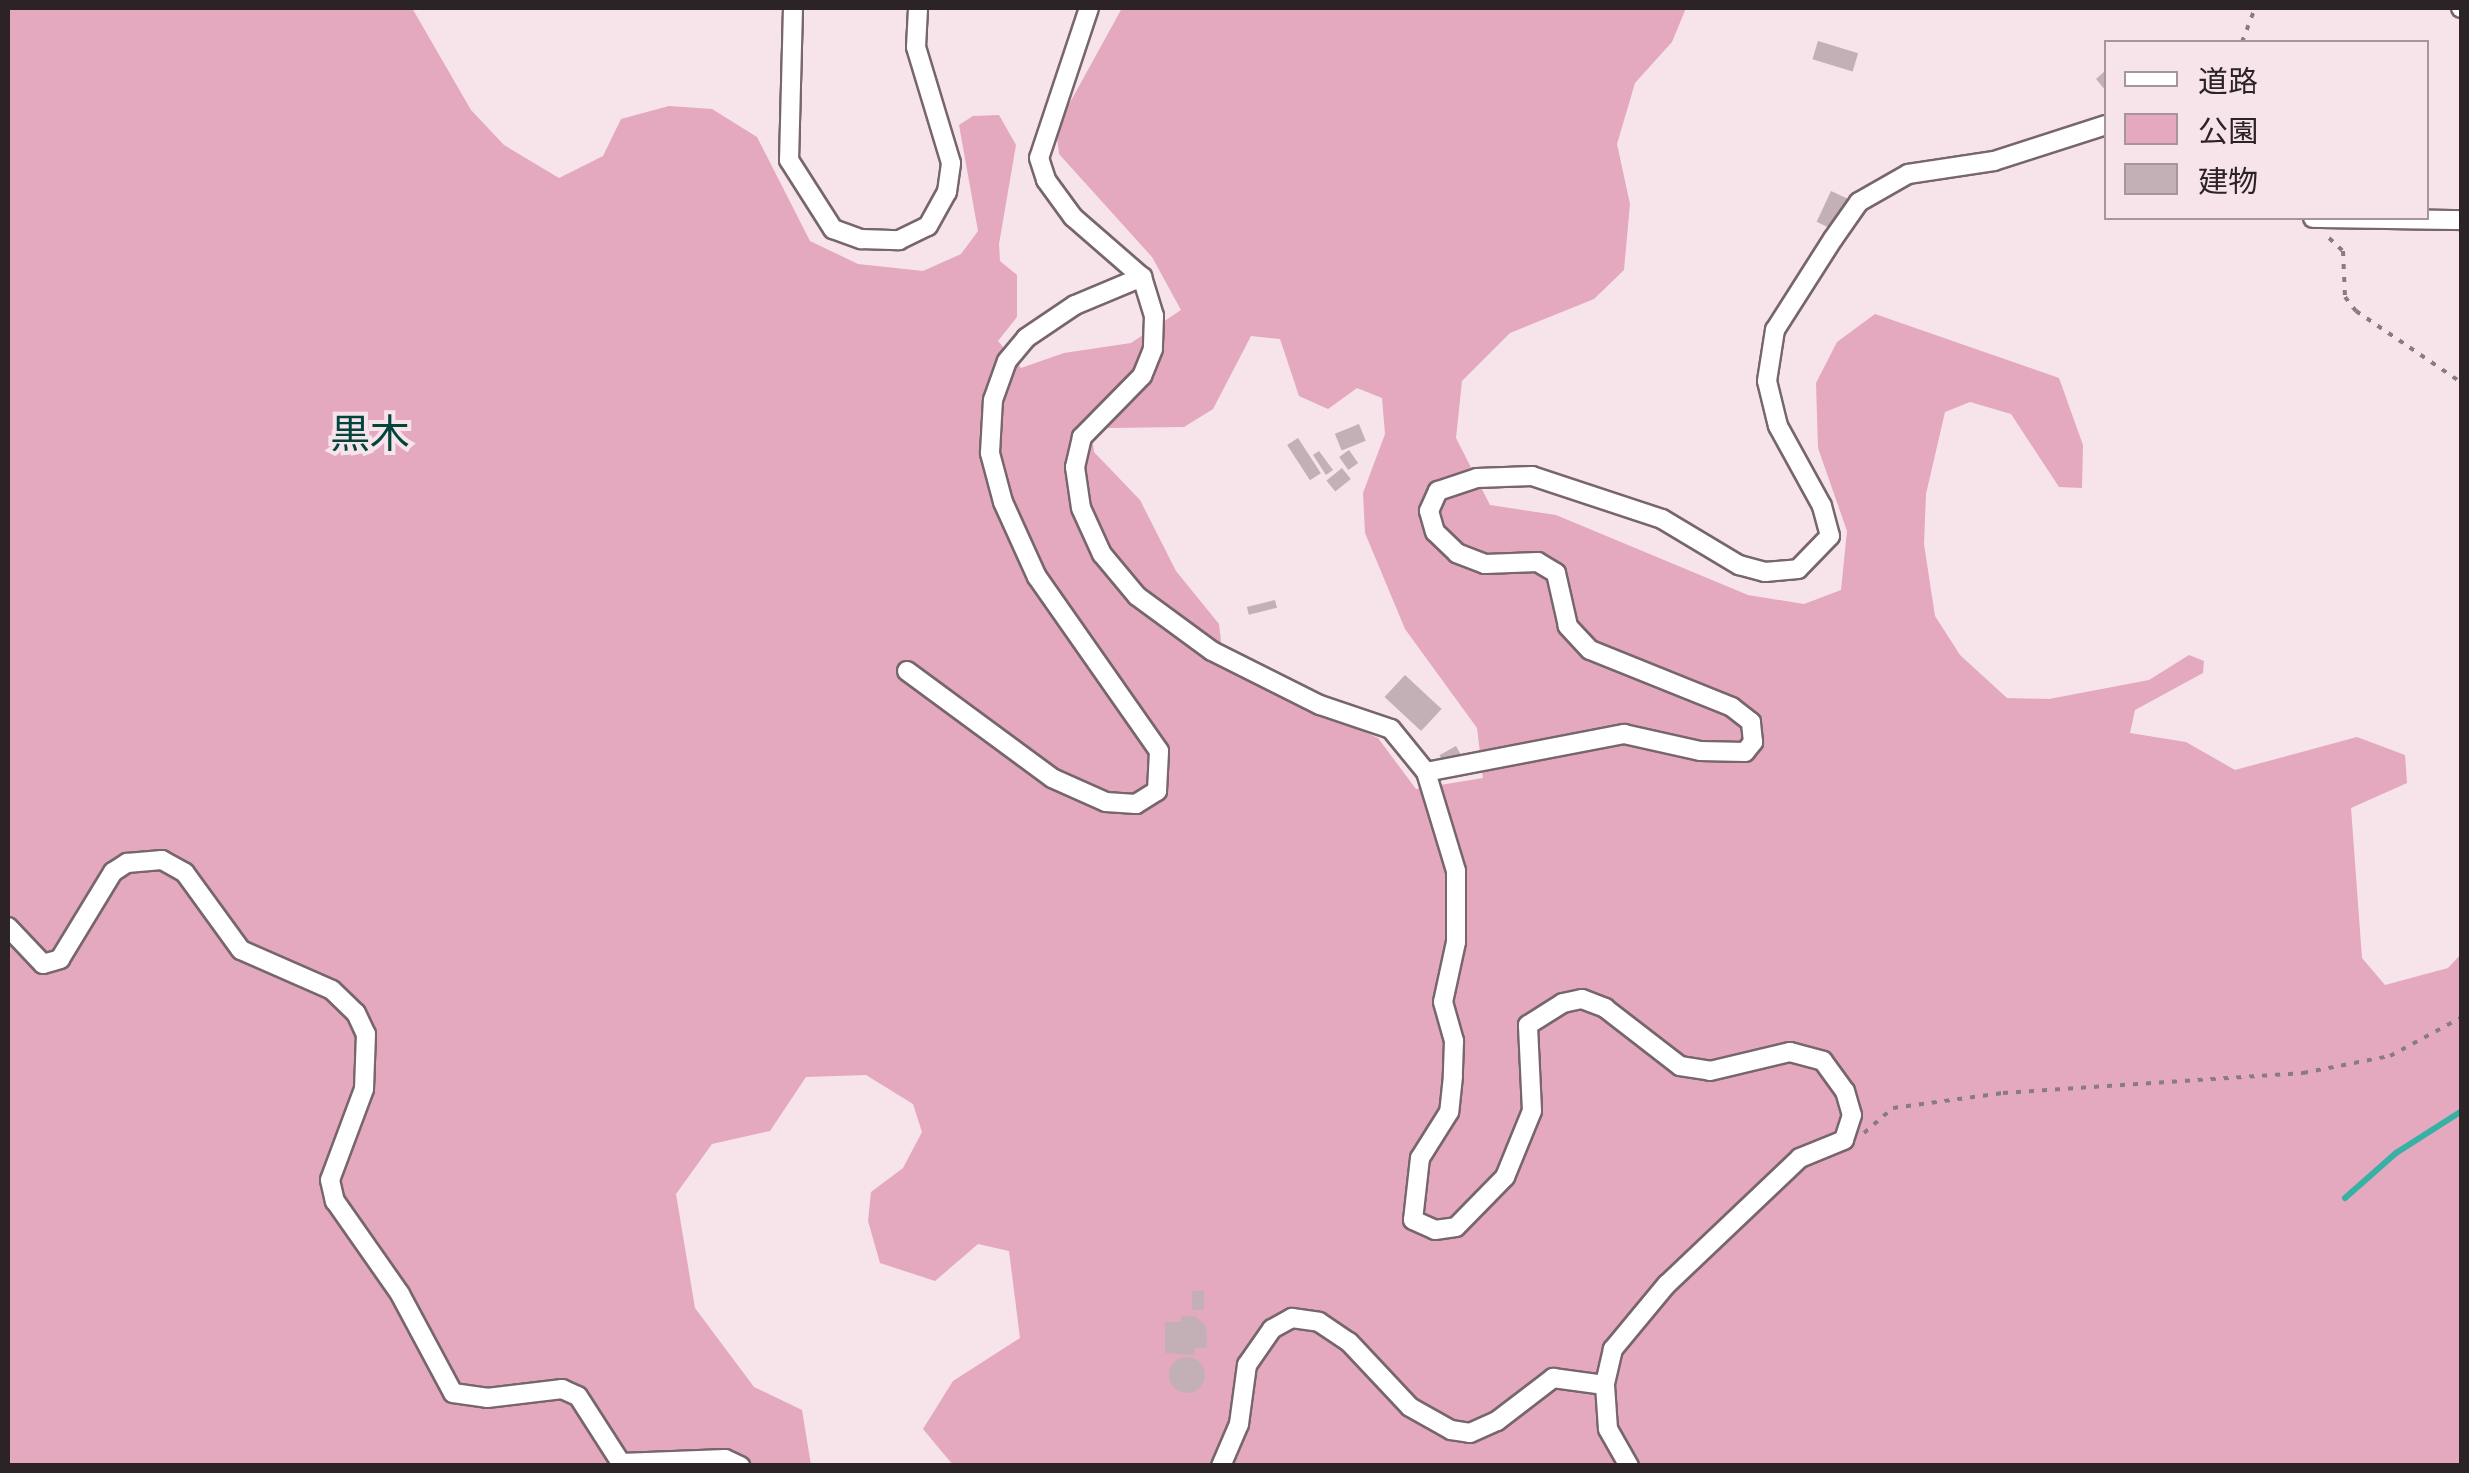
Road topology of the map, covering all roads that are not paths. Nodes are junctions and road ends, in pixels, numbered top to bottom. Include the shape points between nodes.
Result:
1 (793, 8) edge
2 (918, 8) edge
3 (1089, 8) edge
4 (2104, 126) edge
5 (2429, 220) edge
6 (2462, 220) edge
7 (1142, 277) junction
8 (907, 671) dead end
9 (1426, 772) junction
10 (8, 927) edge
11 (1605, 1385) junction
12 (740, 1466) edge
13 (1222, 1466) edge
14 (1629, 1466) edge

1 - 2 street via 790,160 833,229 860,239 899,240 928,226 947,192 951,162 916,47
3 - 7 street via 1039,158 1073,217
4 - 9 street via 1994,160 1908,174 1860,202 1833,239 1775,330 1768,381 1778,426 1822,506 1830,536 1798,568 1765,572 1739,565 1662,519 1532,476 1477,478 1438,491 1429,511 1434,532 1485,564 1538,562 1556,573 1568,626 1590,650 1732,707 1751,722 1753,742 1744,752 1700,752 1624,734
5 - 6 street
7 - 8 street via 1075,305 1026,338 1007,361 993,400 990,453 1003,502 1037,577 1159,752 1157,791 1136,804 1106,802 1052,778
7 - 9 street via 1151,293 1153,349 1142,376 1082,437 1075,467 1081,508 1102,554 1137,596 1212,651 1320,704 1391,729
9 - 11 street via 1456,871 1456,942 1443,1002 1454,1041 1453,1076 1449,1112 1420,1158 1413,1220 1435,1230 1456,1227 1504,1178 1532,1112 1528,1025 1545,1009 1582,998 1680,1066 1710,1071 1790,1052 1824,1062 1845,1090 1852,1115 1844,1140 1800,1158 1667,1284 1613,1349
10 - 12 street via 44,964 60,959 113,872 127,863 162,860 185,873 241,950 332,990 356,1013 366,1034 364,1089 330,1180 335,1200 400,1294 453,1393 488,1398 562,1389 578,1396 621,1463 724,1459
11 - 13 street via 1553,1378 1498,1422 1470,1433 1451,1430 1410,1407 1349,1342 1319,1322 1292,1318 1272,1329 1247,1365 1239,1424
11 - 14 street via 1608,1428

